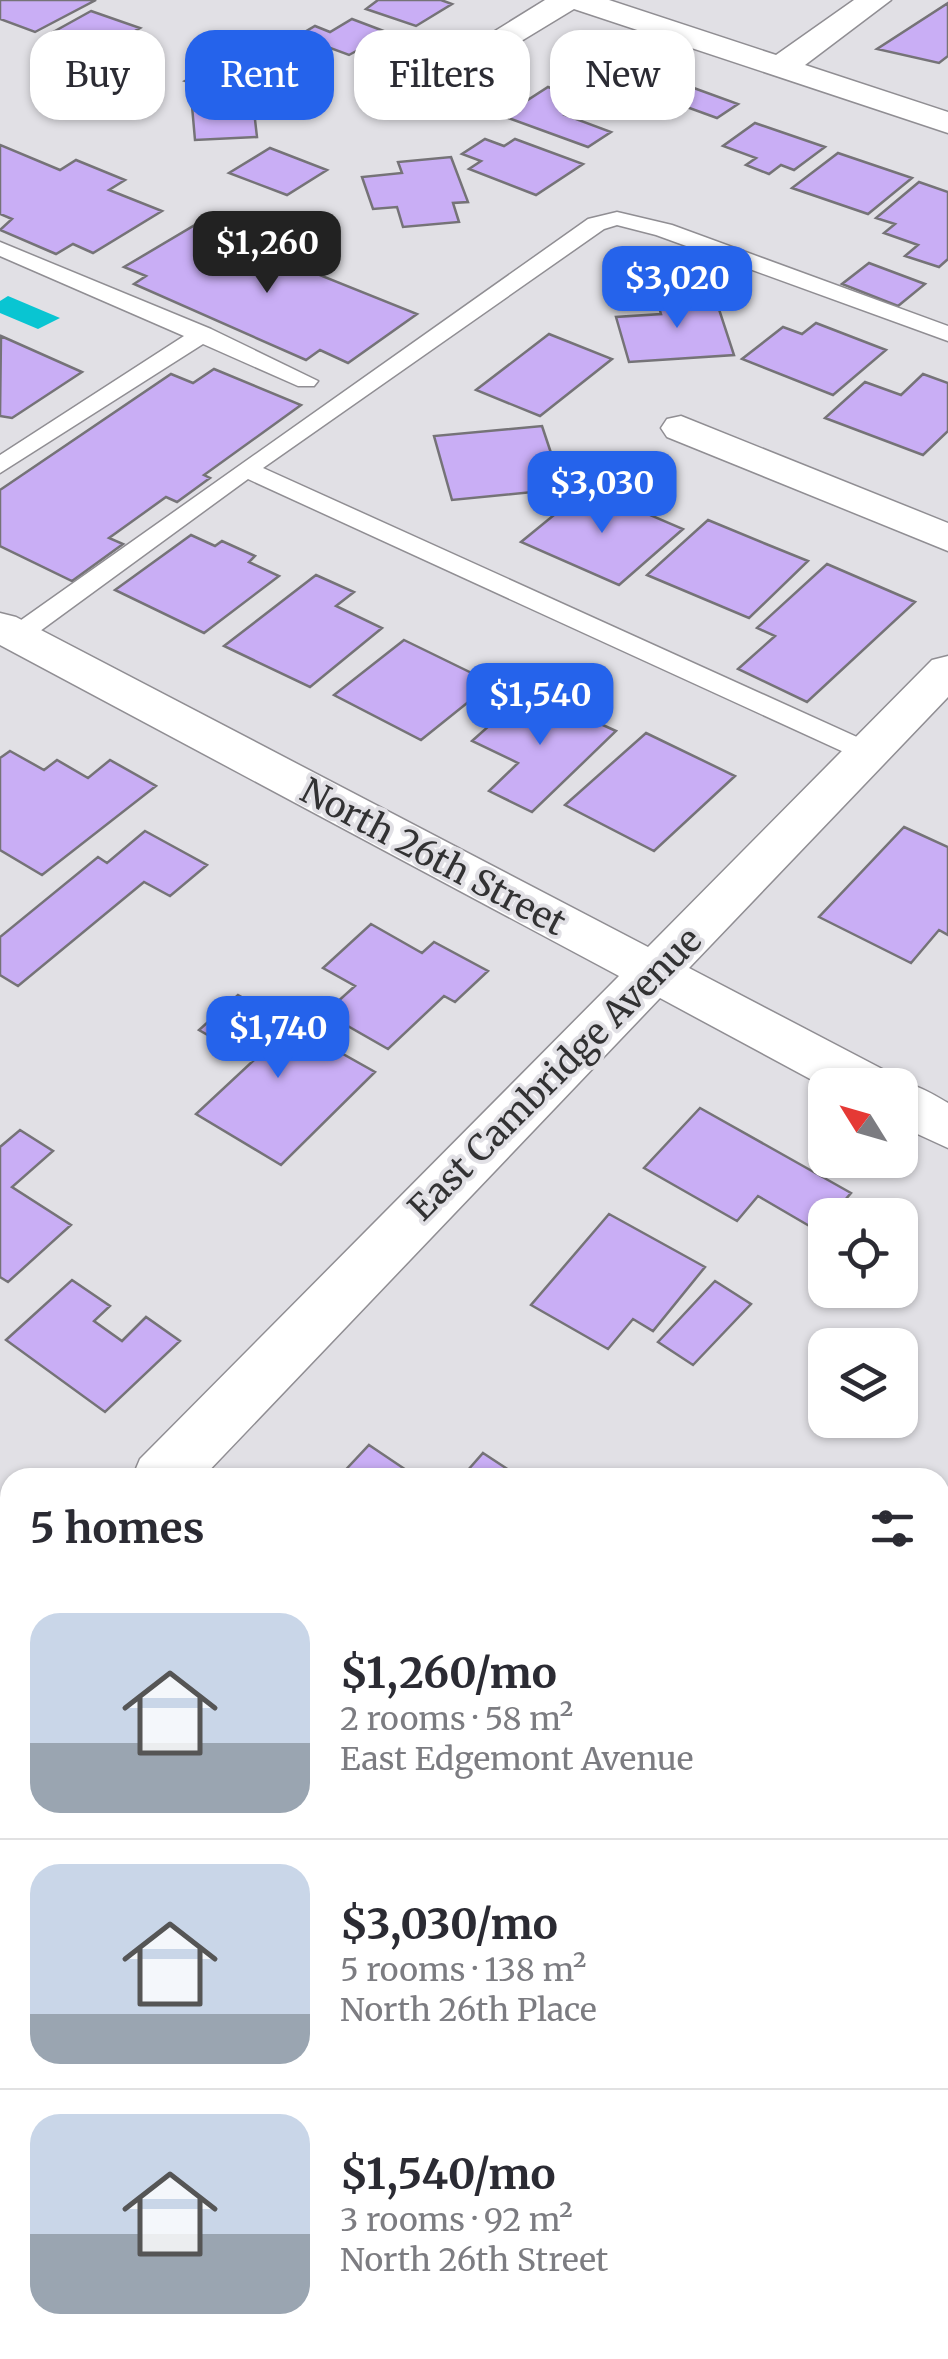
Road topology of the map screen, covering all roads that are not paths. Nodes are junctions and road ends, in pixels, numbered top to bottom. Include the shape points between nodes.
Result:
1 (578, 0) edge
2 (875, 0) edge
3 (525, 30) edge
4 (782, 67) junction
5 (948, 123) edge
6 (0, 248) edge
7 (204, 334) junction
8 (948, 334) edge
9 (306, 382) dead end
10 (681, 428) dead end
11 (0, 466) edge
12 (246, 469) junction
13 (948, 538) edge
14 (8, 631) edge
15 (948, 670) edge
16 (869, 753) junction
17 (655, 974) junction
18 (835, 1068) edge
19 (172, 1468) edge

1 - 3 street
1 - 4 street
2 - 4 street
4 - 5 street
6 - 7 lane
7 - 9 lane
7 - 11 lane
8 - 12 lane via 617,218 596,224 515,278
10 - 13 street
12 - 14 lane
12 - 16 lane
14 - 17 street, North 26th Street
15 - 16 street, East Cambridge Avenue
16 - 17 street, East Cambridge Avenue
17 - 18 street, North 26th Street
17 - 19 street, East Cambridge Avenue

